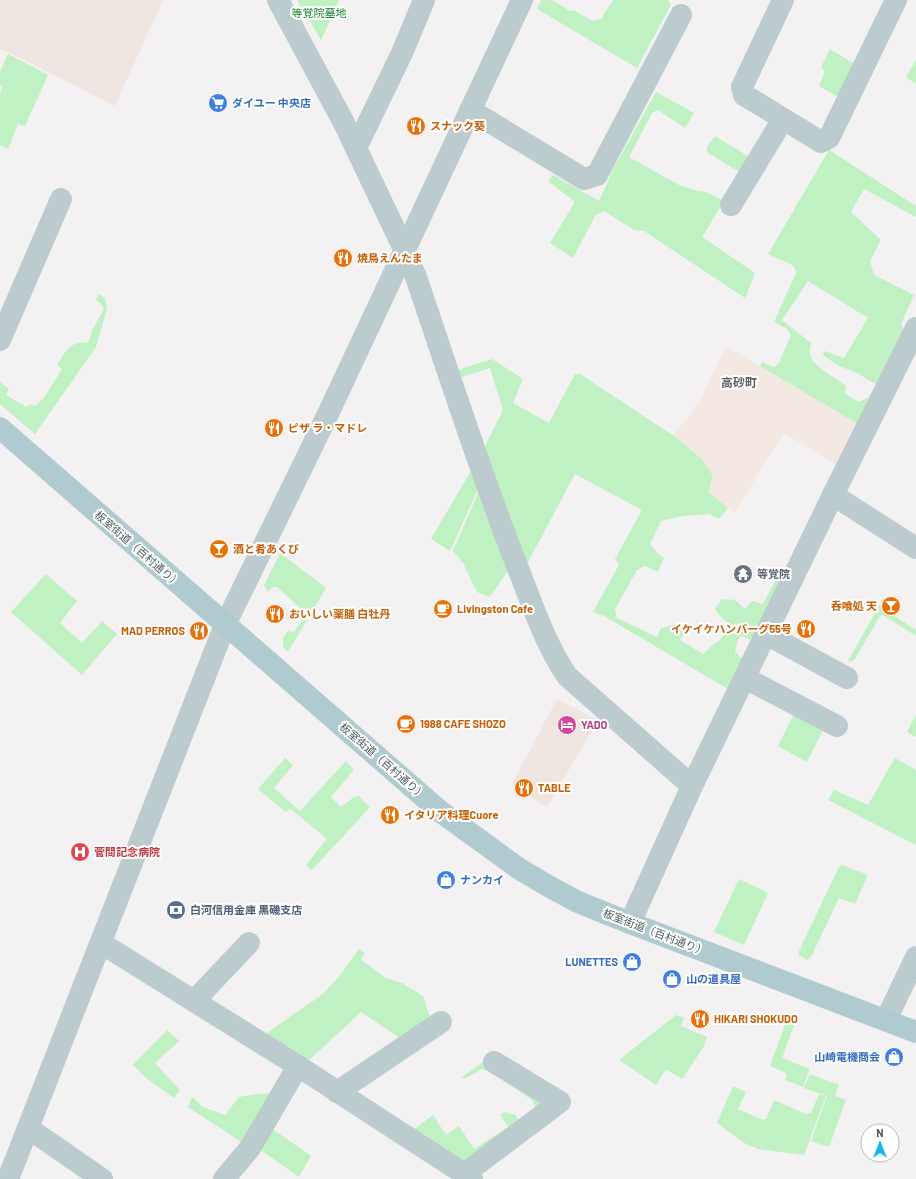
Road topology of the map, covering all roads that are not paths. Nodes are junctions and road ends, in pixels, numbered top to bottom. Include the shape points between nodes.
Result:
1 (278, 0) edge
2 (424, 0) edge
3 (522, 0) edge
4 (784, 0) edge
5 (896, 0) edge
6 (681, 15) dead end
7 (470, 110) junction
8 (783, 120) junction
9 (356, 148) junction
10 (60, 199) dead end
11 (731, 205) dead end
12 (404, 249) junction
13 (916, 328) edge
14 (0, 340) edge
15 (0, 428) edge
16 (833, 495) junction
17 (916, 548) edge
18 (225, 624) junction
19 (766, 634) junction
20 (745, 678) junction
21 (847, 678) dead end
22 (837, 726) dead end
23 (692, 786) junction
24 (630, 923) junction
25 (102, 943) junction
26 (249, 943) dead end
27 (916, 957) edge
28 (194, 1001) junction
29 (886, 1020) junction
30 (441, 1022) dead end
31 (916, 1032) edge
32 (494, 1062) dead end
33 (298, 1066) junction
34 (337, 1092) junction
35 (28, 1128) junction
36 (468, 1176) edge
37 (8, 1179) edge
38 (102, 1179) edge
39 (224, 1179) edge

1 - 9 street
2 - 9 street via 402,53
3 - 7 street
4 - 8 street via 742,88 744,95
5 - 8 street via 830,138 821,142
6 - 7 street via 597,175 584,179
7 - 12 street
8 - 11 street
9 - 12 street
10 - 14 street
12 - 18 street via 327,416
12 - 23 street via 416,277 488,491 554,657 567,676
13 - 16 street
15 - 18 main road, 板室街道（百村通り）
16 - 17 street
16 - 19 street
18 - 24 main road, 板室街道（百村通り） via 441,812 479,841 550,887 578,902
18 - 25 street
19 - 20 street
19 - 21 street
20 - 22 street
20 - 23 street
23 - 24 street
24 - 29 main road, 板室街道（百村通り）
25 - 28 street
25 - 35 street
26 - 28 street
27 - 29 street
28 - 33 street
29 - 31 main road, 板室街道（百村通り）
30 - 34 street
32 - 36 street via 560,1102
33 - 34 street
33 - 39 street via 250,1148
34 - 36 street
35 - 37 street
35 - 38 street

